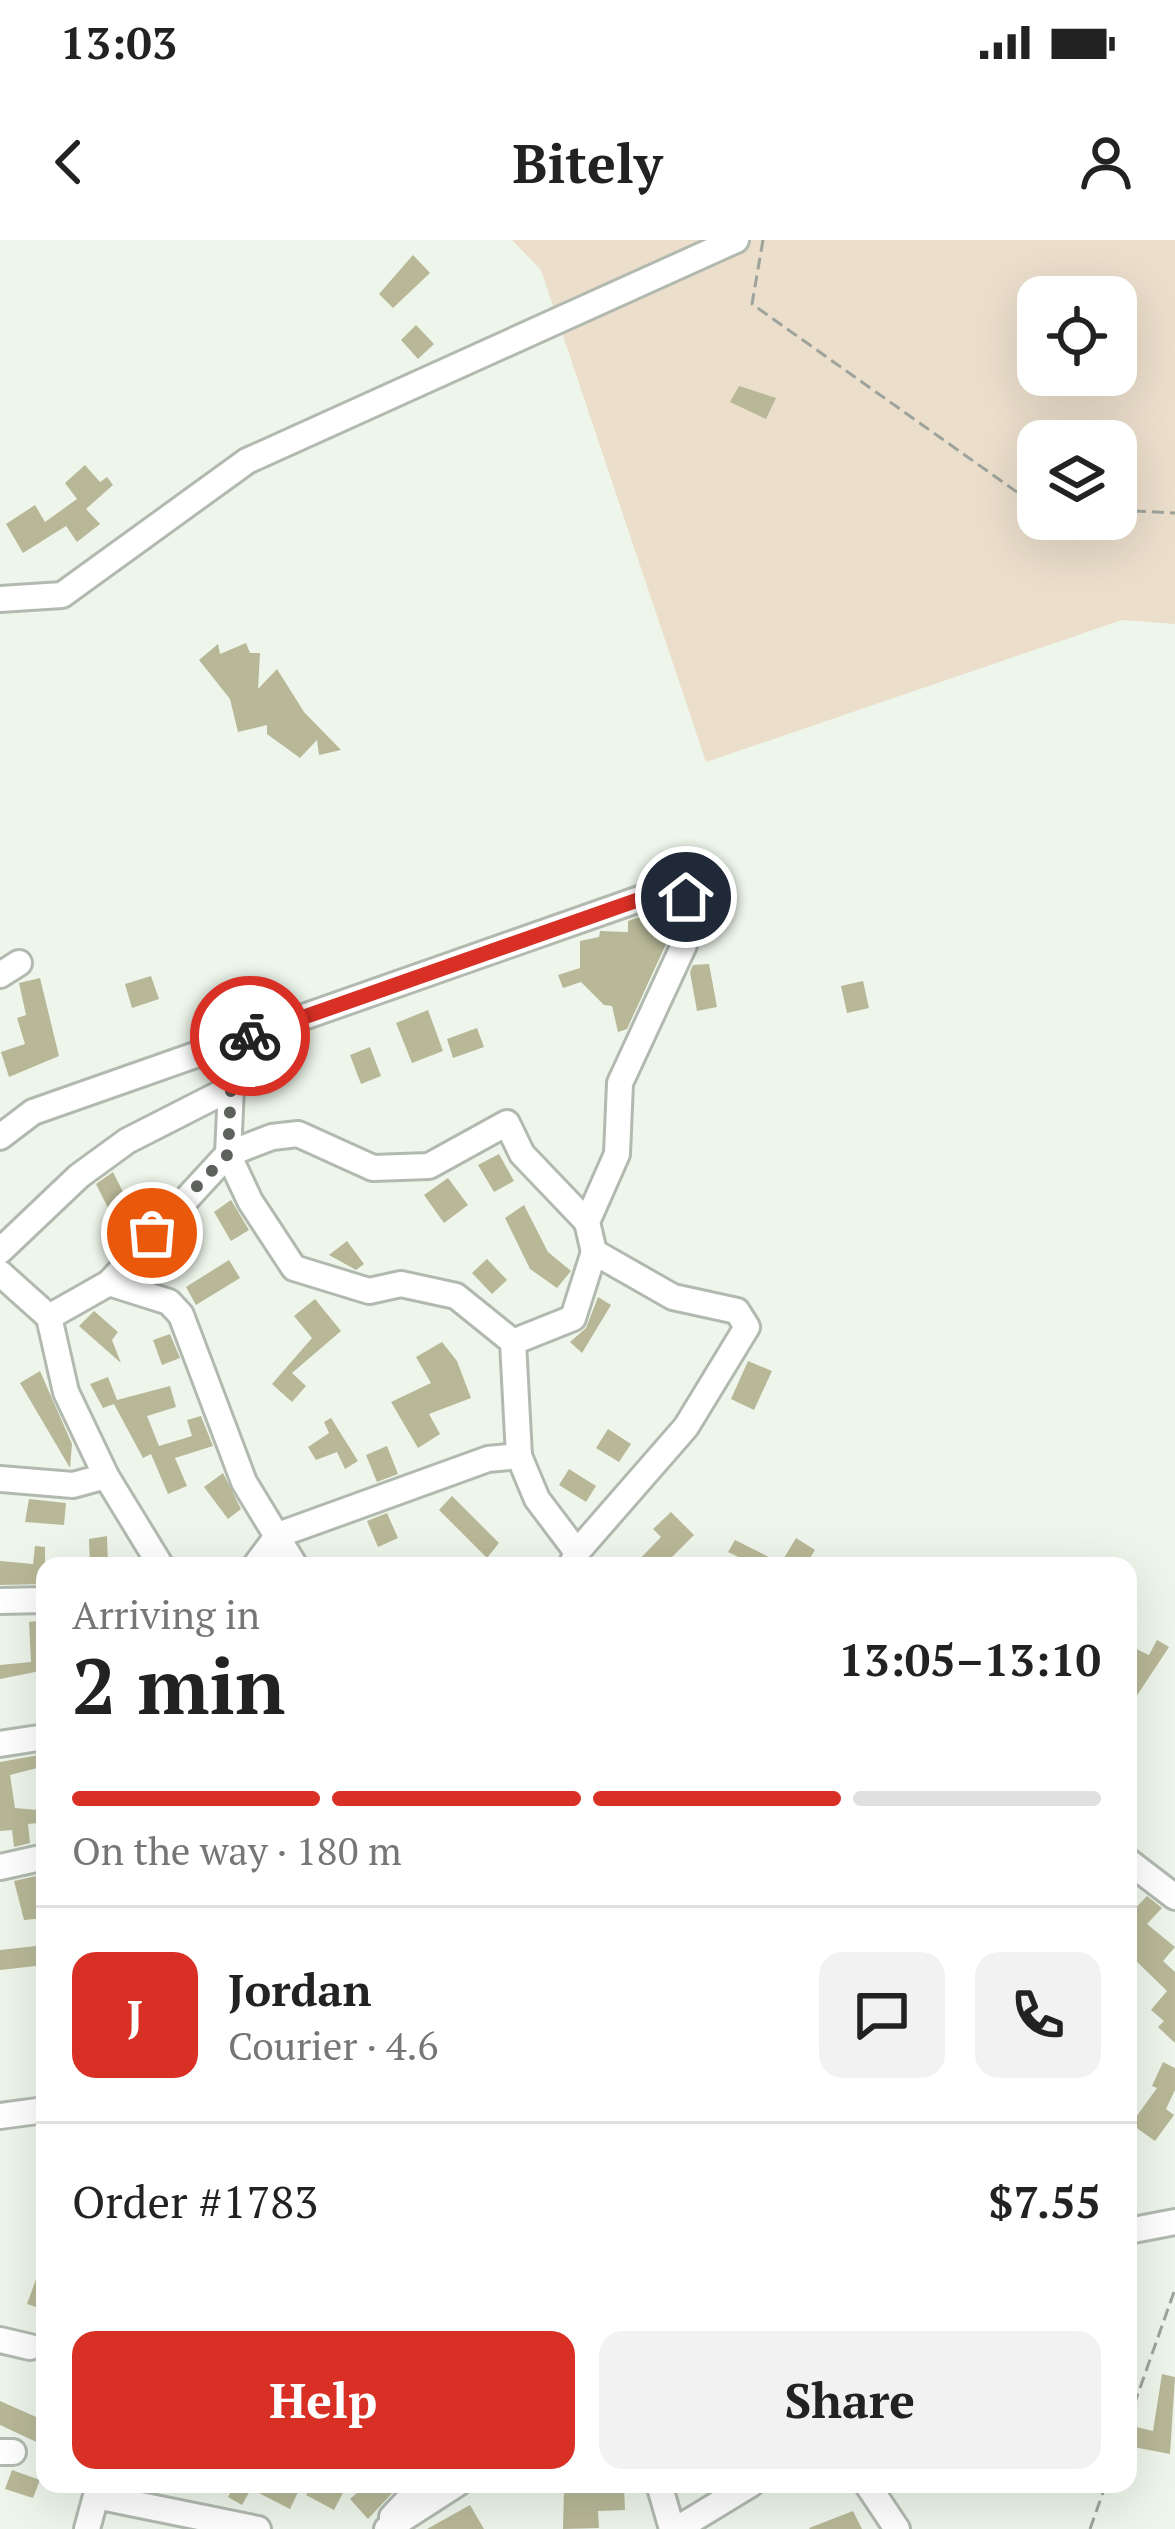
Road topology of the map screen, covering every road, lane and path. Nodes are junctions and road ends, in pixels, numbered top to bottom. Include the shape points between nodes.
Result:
1 (736, 240) edge
2 (763, 240) edge
3 (1017, 492) edge
4 (1137, 511) edge
5 (1175, 513) edge
6 (0, 599) edge
7 (219, 1047) junction
8 (231, 1088) junction
9 (0, 1138) edge
10 (228, 1154) junction
11 (587, 1222) junction
12 (0, 1251) edge
13 (595, 1252) junction
14 (0, 1273) edge
15 (109, 1282) junction
16 (49, 1317) junction
17 (513, 1342) junction
18 (519, 1456) junction
19 (106, 1476) junction
20 (0, 1479) edge
21 (278, 1535) junction
22 (155, 1557) edge
23 (262, 1557) edge
24 (290, 1557) edge
25 (573, 1557) edge
26 (576, 1557) edge
27 (36, 1600) edge
28 (0, 1601) edge
29 (36, 1738) edge
30 (0, 1744) edge
31 (36, 1859) edge
32 (0, 1867) edge
33 (1137, 1868) edge
34 (1175, 1898) edge
35 (36, 2111) edge
36 (0, 2116) edge
37 (1175, 2222) edge
38 (1137, 2229) edge
39 (1175, 2289) edge
40 (0, 2340) edge
41 (30, 2347) dead end
42 (1137, 2397) edge
43 (97, 2493) edge
44 (110, 2493) edge
45 (415, 2493) edge
46 (442, 2493) edge
47 (662, 2493) edge
48 (736, 2493) edge
49 (873, 2493) edge
50 (1103, 2493) edge
51 (87, 2529) edge
52 (258, 2529) edge
53 (384, 2529) edge
54 (675, 2529) edge
55 (897, 2529) edge
56 (1090, 2529) edge

1 - 6 street via 248,461 62,596
2 - 3 path via 752,304
4 - 5 path
7 - 8 street
7 - 9 street via 33,1112
7 - 11 street via 649,896 686,897 684,945 620,1083 617,1154
8 - 10 street
8 - 12 street via 111,1153
10 - 11 street via 298,1134 373,1168 429,1166 507,1123 522,1154
10 - 15 street
10 - 17 street via 294,1268 369,1291 401,1284 456,1296
11 - 13 street
13 - 17 street via 573,1318
13 - 26 street via 673,1297 737,1311 747,1327 686,1427
14 - 16 street
15 - 16 street
15 - 21 street via 169,1302 181,1315 244,1482
16 - 19 street via 66,1392
17 - 18 street
18 - 21 street via 488,1459
18 - 25 street
19 - 20 street via 73,1485
19 - 22 street
21 - 23 street
21 - 24 street
27 - 28 street
29 - 30 street
31 - 32 street
33 - 34 street
35 - 36 street
37 - 38 street
39 - 42 path
40 - 41 street
43 - 51 street
44 - 52 street
45 - 53 street
46 - 53 street
47 - 54 street
48 - 54 street
49 - 55 street
50 - 56 path

